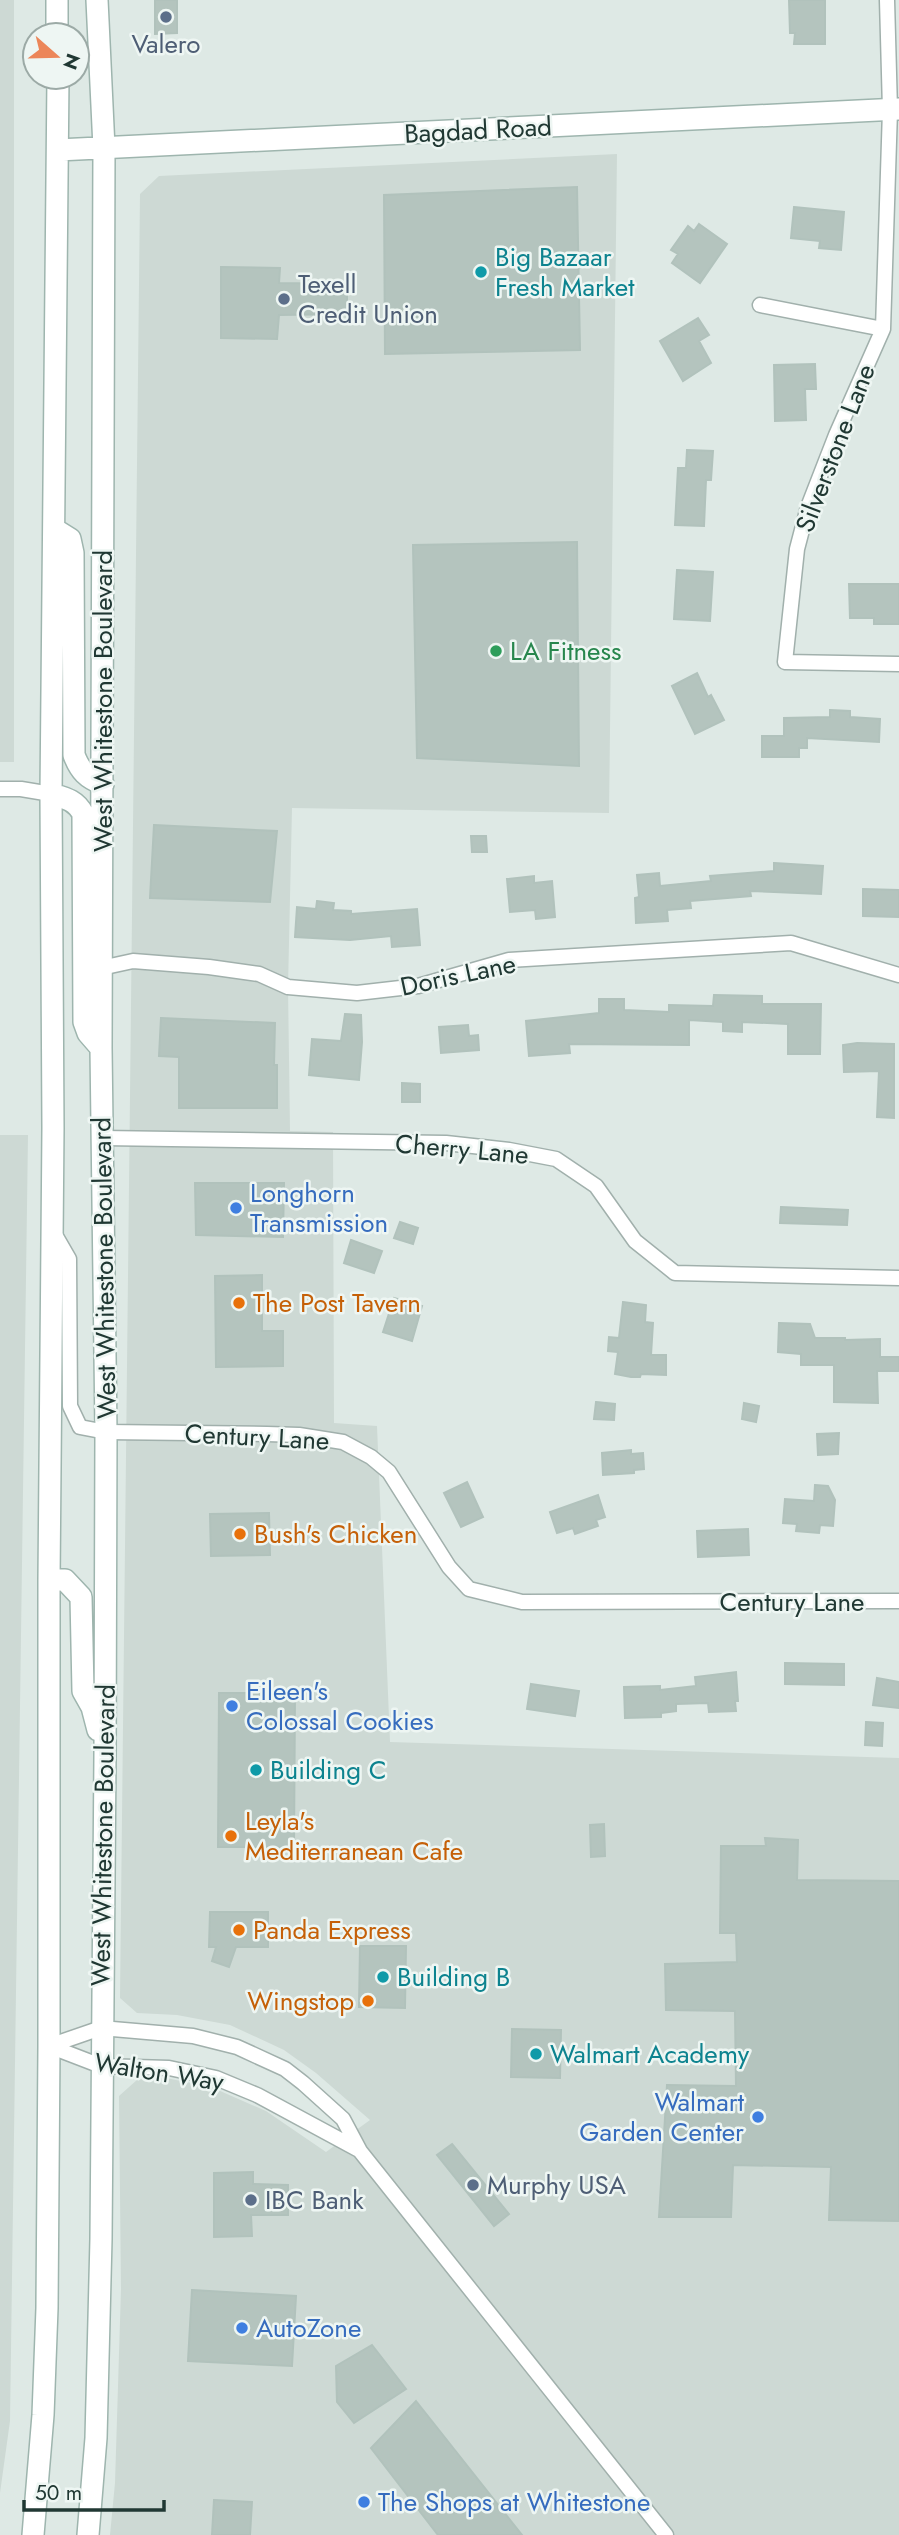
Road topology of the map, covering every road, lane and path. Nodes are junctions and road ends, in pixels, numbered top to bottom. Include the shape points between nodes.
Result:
1 (57, 0) edge
2 (97, 0) edge
3 (887, 0) edge
4 (57, 21) edge
5 (58, 91) edge
6 (894, 109) edge
7 (104, 148) junction
8 (58, 150) junction
9 (760, 305) dead end
10 (883, 329) junction
11 (54, 530) junction
12 (899, 664) edge
13 (103, 784) junction
14 (0, 789) edge
15 (51, 794) junction
16 (101, 968) junction
17 (899, 975) edge
18 (101, 1048) junction
19 (103, 1138) junction
20 (53, 1233) junction
21 (899, 1278) edge
22 (106, 1432) junction
23 (49, 1580) junction
24 (899, 1601) edge
25 (105, 1756) junction
26 (101, 2028) junction
27 (49, 2046) junction
28 (101, 2067) junction
29 (360, 2151) junction
30 (33, 2535) edge
31 (88, 2535) edge
32 (666, 2535) edge

1 - 4 main road
2 - 7 main road, West Whitestone Boulevard
3 - 6 street, Silverstone Lane
5 - 8 main road, West Whitestone Boulevard
6 - 7 main road, Bagdad Road
6 - 10 street, Silverstone Lane
7 - 8 main road, Bagdad Road
7 - 13 main road, West Whitestone Boulevard
8 - 11 main road, West Whitestone Boulevard
9 - 10 street
10 - 12 street, Silverstone Lane via 808,507 797,549 785,662
11 - 13 main road via 70,539 73,552 74,755 82,772
11 - 15 main road, West Whitestone Boulevard
13 - 16 main road, West Whitestone Boulevard
14 - 15 street
15 - 18 main road via 71,799 83,814 84,1022
15 - 20 main road, West Whitestone Boulevard
16 - 17 street, Doris Lane via 133,961 209,967 259,974 288,986 357,993 418,986 509,960 791,943
16 - 18 main road, West Whitestone Boulevard
18 - 19 main road, West Whitestone Boulevard
19 - 21 street, Cherry Lane via 446,1143 556,1158 596,1186 635,1241 675,1273
19 - 22 main road, West Whitestone Boulevard
20 - 22 street, Century Lane via 69,1259 70,1406 80,1427
20 - 23 main road, West Whitestone Boulevard
22 - 24 street, Century Lane via 277,1434 343,1441 389,1472 449,1567 469,1589 522,1602
22 - 25 main road, West Whitestone Boulevard
23 - 25 main road via 65,1580 81,1597 83,1691
23 - 27 main road, West Whitestone Boulevard
25 - 26 main road, West Whitestone Boulevard
26 - 27 street, Walton Way
26 - 28 main road, West Whitestone Boulevard
26 - 29 street, Walton Way via 204,2038 285,2069 343,2119
27 - 28 street, Walton Way
27 - 30 main road, West Whitestone Boulevard via 45,2361
28 - 29 street, Walton Way via 169,2068 216,2078
28 - 31 main road, West Whitestone Boulevard via 96,2438
29 - 32 street, Walton Way

